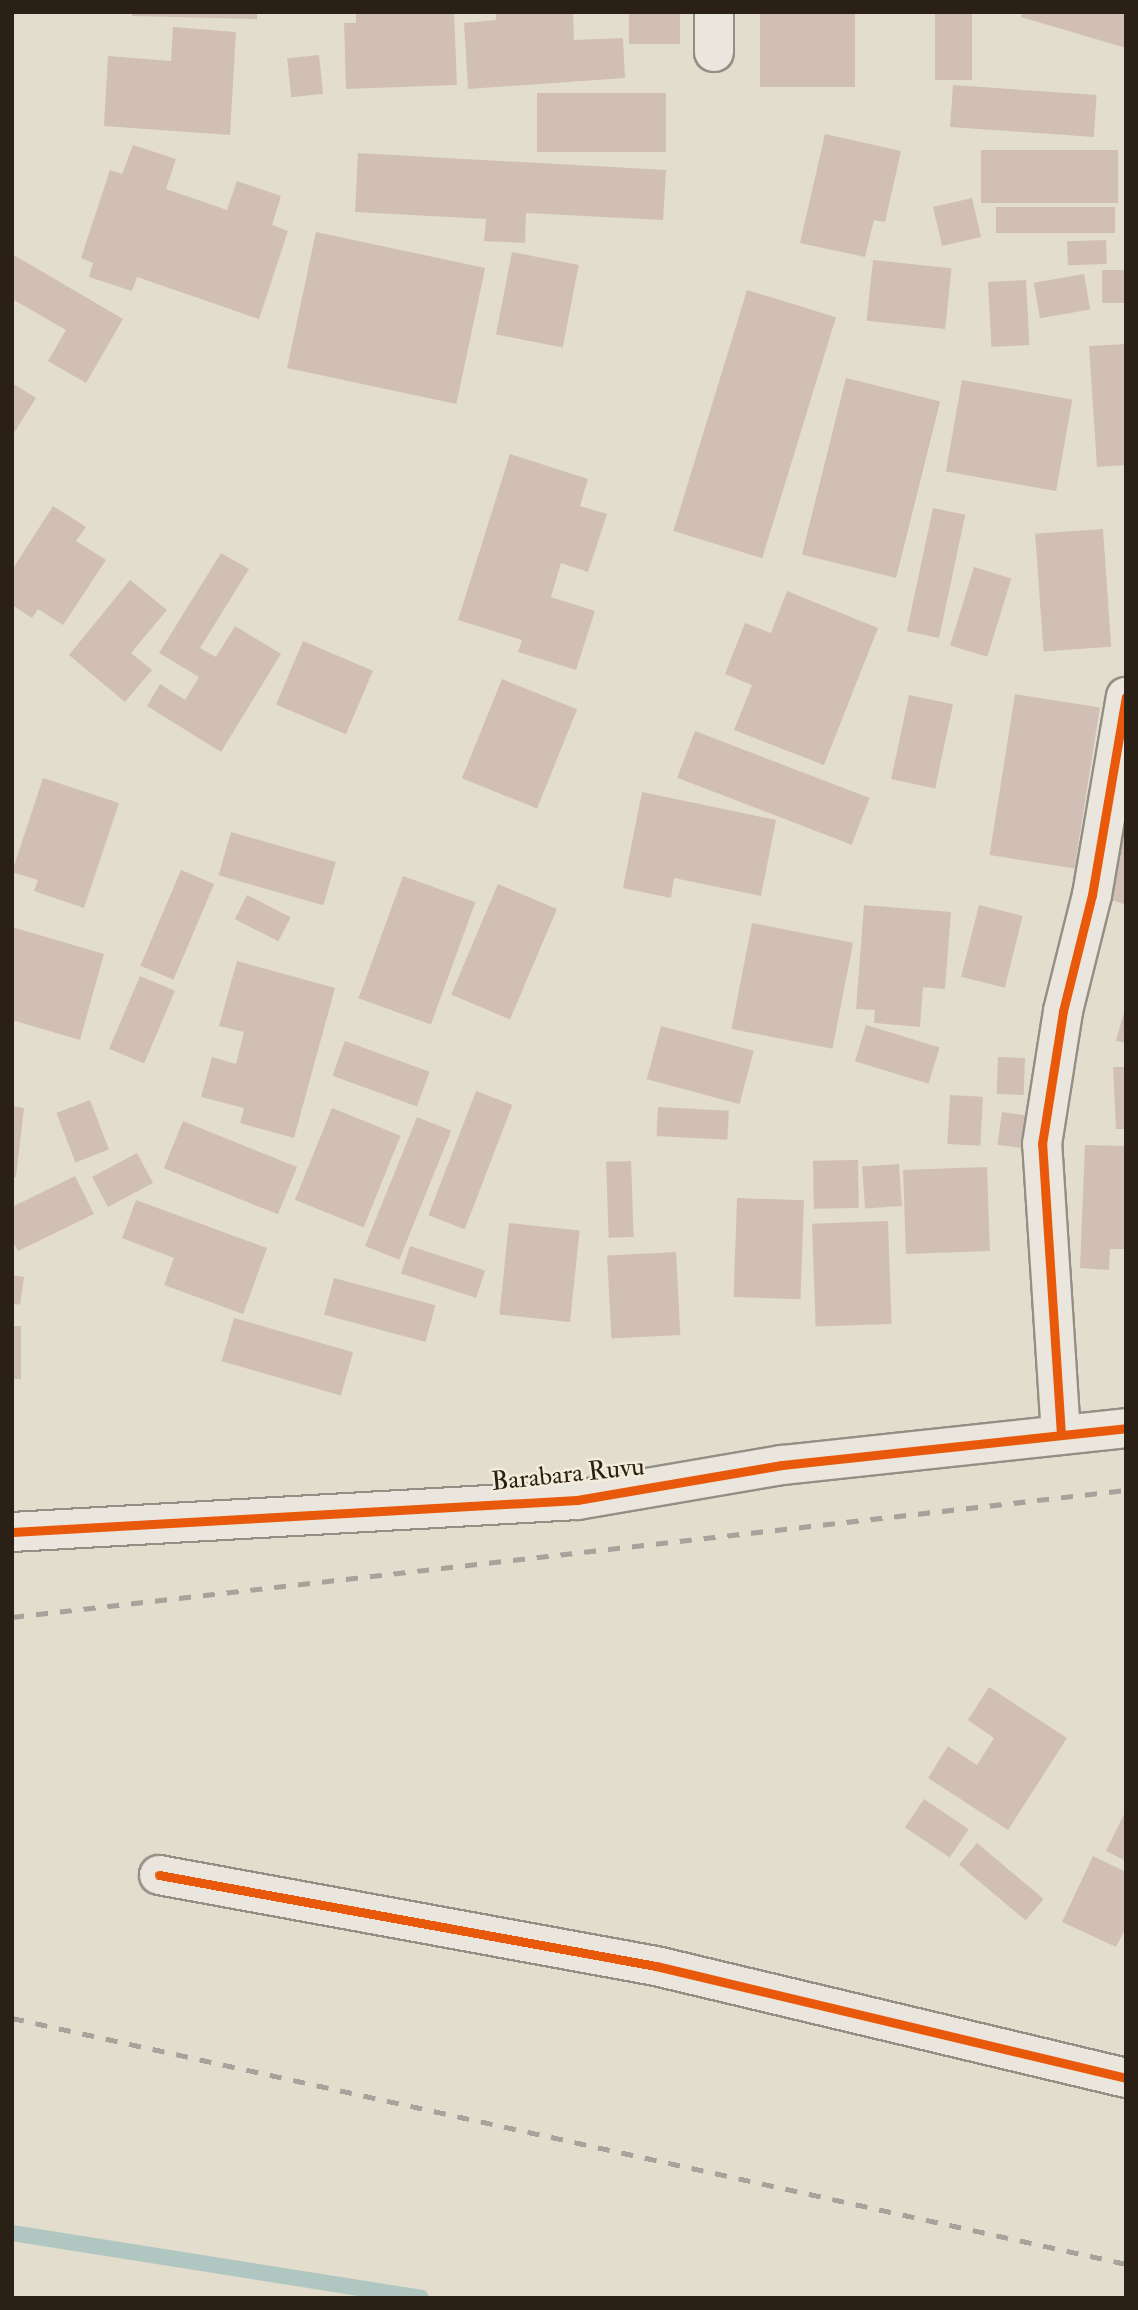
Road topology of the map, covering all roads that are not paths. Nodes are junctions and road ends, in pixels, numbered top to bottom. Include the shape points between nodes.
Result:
1 (714, 12) edge
2 (714, 52) dead end
3 (1126, 696) edge
4 (1126, 1427) edge
5 (1061, 1435) junction
6 (12, 1532) edge
7 (159, 1875) dead end
8 (1126, 2078) edge

1 - 2 street
3 - 5 street via 1091,895 1063,1010 1042,1144
4 - 5 street, Barabara Ruvu
5 - 6 street, Barabara Ruvu via 782,1465 576,1500
7 - 8 street via 656,1966

